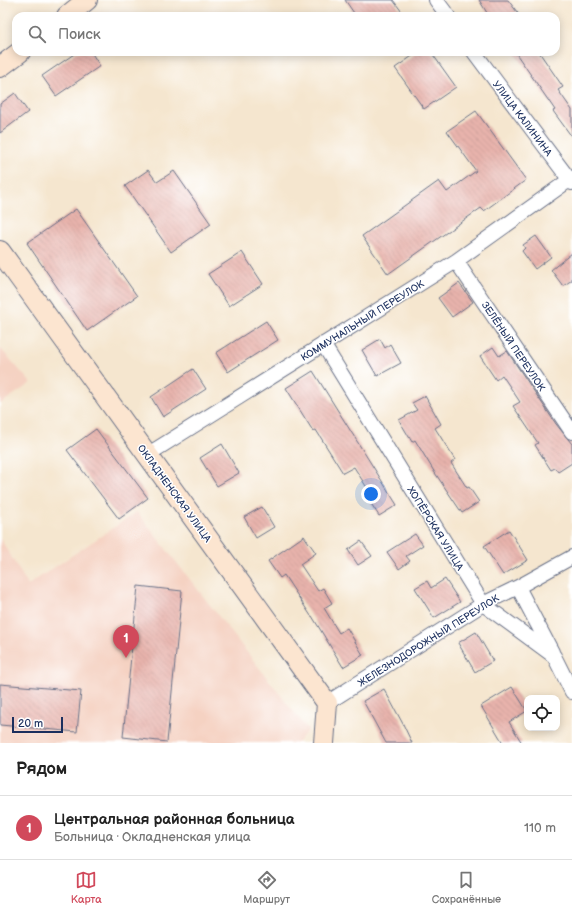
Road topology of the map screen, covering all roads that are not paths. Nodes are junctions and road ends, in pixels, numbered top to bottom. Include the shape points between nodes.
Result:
1 (87, 0) edge
2 (436, 0) edge
3 (71, 12) edge
4 (445, 12) edge
5 (15, 56) edge
6 (477, 56) edge
7 (0, 67) edge
8 (571, 180) edge
9 (0, 251) edge
10 (456, 261) junction
11 (323, 344) junction
12 (572, 432) edge
13 (147, 455) junction
14 (572, 557) edge
15 (518, 587) junction
16 (483, 604) junction
17 (554, 656) junction
18 (572, 692) edge
19 (326, 703) junction
20 (324, 743) edge

1 - 3 main road
2 - 4 street
5 - 7 main road
6 - 8 street, УЛИЦА КАЛИНИНА
8 - 10 street, КОММУНАЛЬНЫЙ ПЕРЕУЛОК
9 - 13 main road, ОКЛАДНЕНСКАЯ УЛИЦА
10 - 11 street, КОММУНАЛЬНЫЙ ПЕРЕУЛОК
10 - 12 street, ЗЕЛЁНЫЙ ПЕРЕУЛОК
11 - 13 street, КОММУНАЛЬНЫЙ ПЕРЕУЛОК
11 - 16 street, ХОПЁРСКАЯ УЛИЦА
13 - 19 main road, ОКЛАДНЕНСКАЯ УЛИЦА
14 - 15 street, ЖЕЛЕЗНОДОРОЖНЫЙ ПЕРЕУЛОК
15 - 16 street, ЖЕЛЕЗНОДОРОЖНЫЙ ПЕРЕУЛОК
15 - 17 street
16 - 17 street, ХОПЁРСКАЯ УЛИЦА
16 - 19 street, ЖЕЛЕЗНОДОРОЖНЫЙ ПЕРЕУЛОК
17 - 18 street, ХОПЁРСКАЯ УЛИЦА
19 - 20 main road

